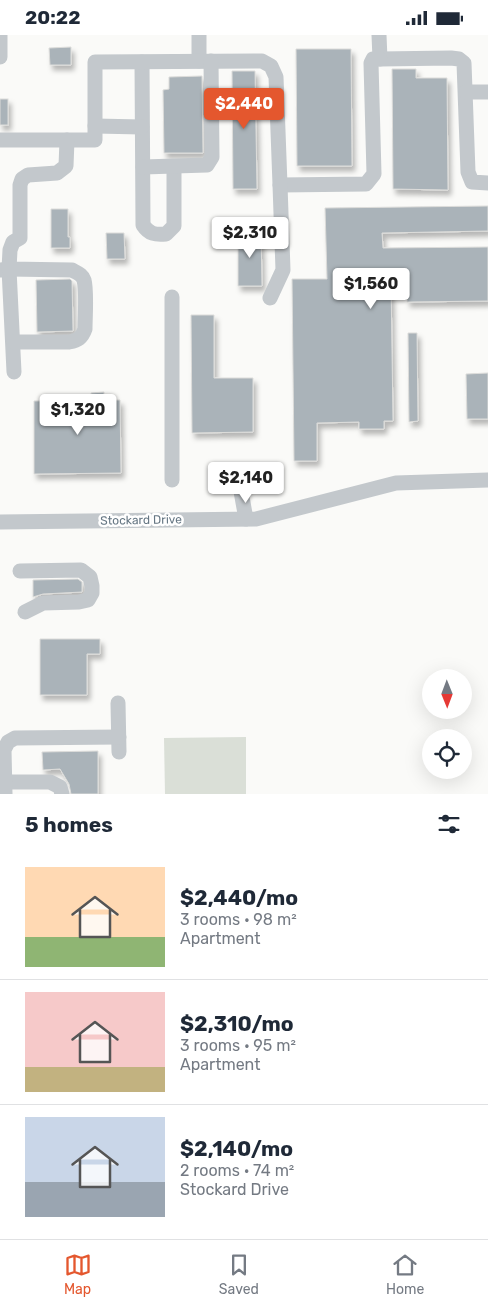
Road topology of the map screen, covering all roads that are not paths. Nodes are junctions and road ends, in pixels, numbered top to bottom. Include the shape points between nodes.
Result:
1 (0, 35) edge
2 (199, 35) edge
3 (379, 35) edge
4 (0, 57) edge
5 (380, 59) junction
6 (205, 61) junction
7 (142, 62) junction
8 (488, 92) edge
9 (466, 93) junction
10 (142, 127) junction
11 (95, 133) junction
12 (67, 140) junction
13 (0, 141) edge
14 (143, 167) junction
15 (174, 167) junction
16 (488, 183) edge
17 (280, 185) junction
18 (4, 269) edge
19 (172, 297) dead end
20 (270, 298) dead end
21 (14, 341) junction
22 (14, 372) dead end
23 (172, 480) dead end
24 (488, 480) edge
25 (240, 486) dead end
26 (246, 519) junction
27 (0, 522) edge
28 (20, 571) dead end
29 (25, 612) dead end
30 (118, 703) dead end
31 (5, 788) edge
32 (62, 794) edge

1 - 4 street
2 - 6 street
3 - 5 street
5 - 9 street via 459,59 464,63
5 - 17 street via 372,60 374,174 366,184
6 - 7 street
6 - 15 street via 212,157 207,165
6 - 17 street via 262,61 274,71
7 - 10 street
7 - 11 street via 95,63
8 - 9 street
9 - 16 street via 470,178 472,182
10 - 11 street
10 - 14 street
11 - 12 street
12 - 13 street
12 - 18 street via 66,166 57,173 28,175 22,179 20,238 13,242
14 - 15 street
14 - 15 street via 143,225 155,235 166,234 174,226
17 - 20 street via 283,270
18 - 21 street
18 - 21 street via 72,270 84,280 83,335 69,342
19 - 23 street
21 - 22 street
24 - 26 street, Stockard Drive via 396,483
25 - 26 street
26 - 27 street, Stockard Drive
28 - 29 street via 81,570 90,577 92,586 88,600 43,603
30 - 31 street via 119,744 15,738 8,742 4,750
31 - 32 street via 50,782 60,787

